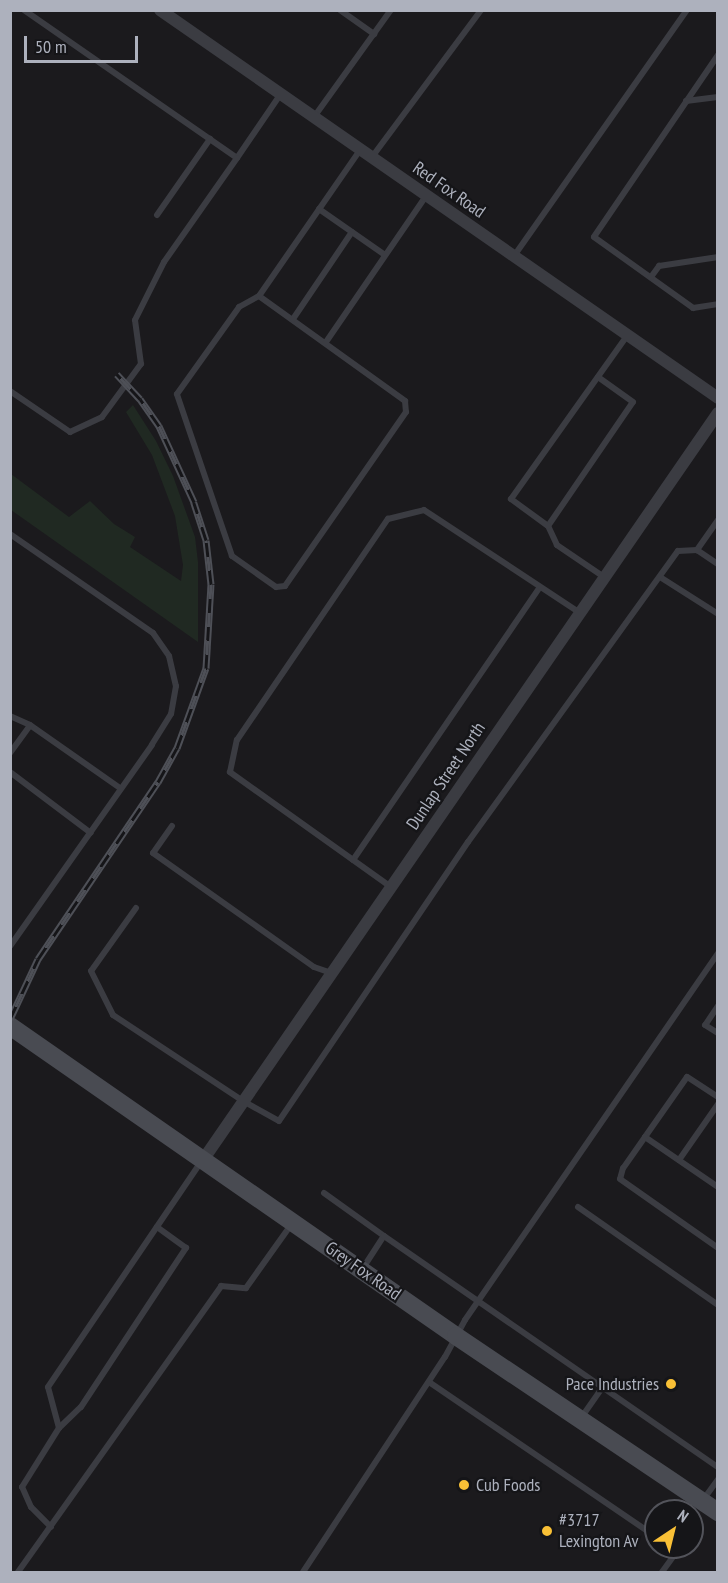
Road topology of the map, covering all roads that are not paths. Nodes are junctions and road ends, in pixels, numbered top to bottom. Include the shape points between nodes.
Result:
1 (24, 10) edge
2 (160, 10) edge
3 (340, 10) edge
4 (391, 10) edge
5 (481, 10) edge
6 (687, 10) edge
7 (374, 34) junction
8 (717, 55) edge
9 (280, 95) junction
10 (717, 97) edge
11 (686, 101) junction
12 (314, 118) junction
13 (210, 139) junction
14 (360, 150) junction
15 (237, 158) junction
16 (372, 158) junction
17 (426, 196) junction
18 (319, 209) junction
19 (157, 215) dead end
20 (351, 232) junction
21 (385, 255) junction
22 (514, 256) junction
23 (717, 257) edge
24 (651, 277) junction
25 (259, 296) junction
26 (717, 304) edge
27 (292, 319) junction
28 (627, 336) junction
29 (326, 342) junction
30 (597, 377) junction
31 (10, 391) edge
32 (717, 398) edge
33 (717, 413) edge
34 (717, 520) edge
35 (548, 526) junction
36 (10, 534) edge
37 (697, 550) junction
38 (717, 564) edge
39 (604, 577) junction
40 (660, 577) junction
41 (540, 587) junction
42 (580, 613) junction
43 (717, 614) edge
44 (10, 716) edge
45 (30, 726) junction
46 (10, 753) edge
47 (10, 772) edge
48 (120, 788) junction
49 (172, 826) dead end
50 (91, 833) junction
51 (353, 860) junction
52 (391, 887) junction
53 (136, 908) dead end
54 (10, 946) edge
55 (717, 953) edge
56 (331, 973) junction
57 (717, 1006) edge
58 (10, 1026) edge
59 (717, 1034) edge
60 (717, 1097) edge
61 (243, 1101) junction
62 (717, 1104) edge
63 (645, 1137) junction
64 (202, 1160) junction
65 (679, 1160) junction
66 (717, 1187) edge
67 (324, 1193) dead end
68 (578, 1207) dead end
69 (293, 1222) junction
70 (157, 1227) junction
71 (384, 1236) junction
72 (717, 1248) edge
73 (362, 1270) junction
74 (478, 1300) junction
75 (717, 1305) edge
76 (456, 1336) junction
77 (429, 1382) junction
78 (603, 1387) junction
79 (579, 1420) junction
80 (59, 1428) junction
81 (717, 1467) edge
82 (717, 1479) edge
83 (709, 1507) edge
84 (51, 1527) junction
85 (644, 1529) edge
86 (671, 1559) edge
87 (18, 1572) edge
88 (303, 1572) edge
89 (662, 1572) edge

1 - 13 lane
2 - 9 street, Red Fox Road
3 - 7 lane
4 - 7 lane
5 - 16 lane
6 - 22 lane
7 - 12 lane
8 - 11 lane
9 - 12 street, Red Fox Road
9 - 15 lane
10 - 11 lane
11 - 24 lane via 594,237
12 - 14 street, Red Fox Road
13 - 15 lane
13 - 19 lane
14 - 16 street, Red Fox Road
14 - 18 lane
15 - 31 lane via 164,262 135,320 141,364 102,417 70,432
16 - 17 street, Red Fox Road
17 - 21 lane
17 - 22 street, Red Fox Road
18 - 20 lane
18 - 25 lane
20 - 21 lane
20 - 27 lane
21 - 29 lane
22 - 28 street, Red Fox Road
23 - 24 lane via 659,266
24 - 26 lane via 693,308
25 - 27 lane
25 - 29 lane via 239,307 177,394 232,556 276,586 285,586 406,412 405,401
27 - 29 lane
28 - 30 lane
28 - 32 street, Red Fox Road
30 - 35 lane via 633,402
30 - 35 lane via 511,499
33 - 39 street, Dunlap Street North
34 - 37 lane
35 - 39 lane via 557,545
36 - 48 lane via 153,633 169,656 176,686 171,714
37 - 38 lane
37 - 40 lane via 678,551
39 - 42 street, Dunlap Street North
40 - 43 lane
40 - 61 lane via 468,842 279,1121
41 - 42 lane
41 - 51 lane
41 - 51 lane via 424,510 388,519 237,740 230,772
42 - 52 street, Dunlap Street North
44 - 45 lane
45 - 46 lane
45 - 48 lane
47 - 50 lane
48 - 50 lane
49 - 56 lane via 153,853 314,967
50 - 54 lane
51 - 52 lane
52 - 56 street, Dunlap Street North
53 - 61 lane via 91,971 113,1015
55 - 74 lane
56 - 61 street, Dunlap Street North
57 - 59 lane via 705,1025
58 - 64 street, Grey Fox Road
60 - 63 lane via 687,1077
61 - 64 street, Dunlap Street North
62 - 65 lane
63 - 65 lane
63 - 72 lane via 621,1171 620,1179
64 - 69 street, Grey Fox Road
64 - 70 lane
65 - 66 lane
67 - 71 lane
68 - 75 lane
69 - 73 street, Grey Fox Road
69 - 84 lane via 246,1288 220,1286
70 - 80 lane via 48,1387
70 - 80 lane via 186,1248 81,1407
71 - 73 lane
71 - 74 lane
73 - 76 street, Grey Fox Road
74 - 76 lane
74 - 78 lane
76 - 77 lane
76 - 79 street, Grey Fox Road
77 - 85 lane
77 - 88 lane
78 - 79 lane
78 - 81 lane
79 - 83 street, Grey Fox Road
80 - 84 lane via 22,1487 31,1508
82 - 83 lane
84 - 87 lane
86 - 89 lane

